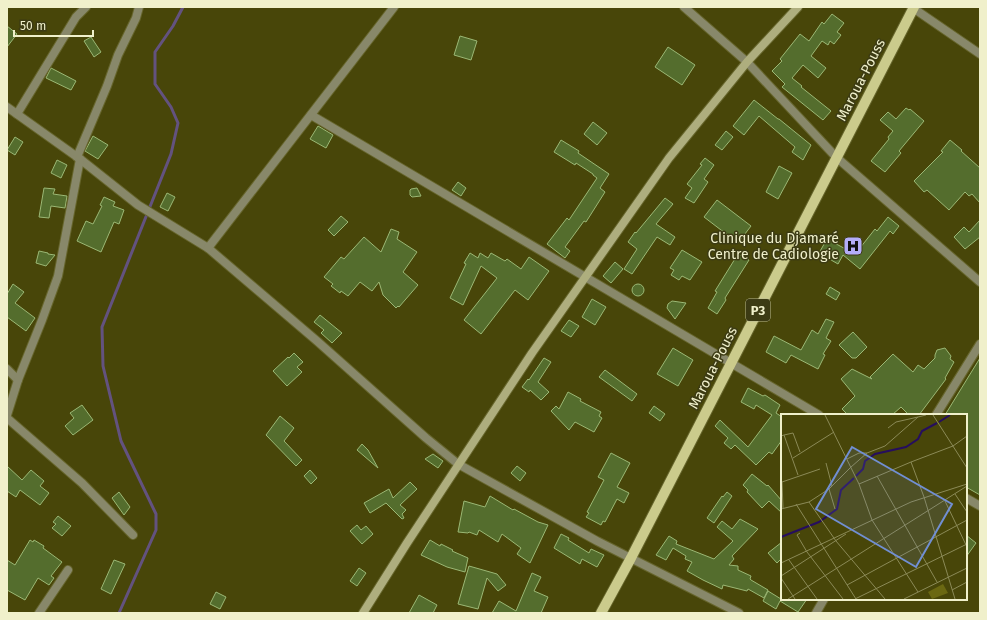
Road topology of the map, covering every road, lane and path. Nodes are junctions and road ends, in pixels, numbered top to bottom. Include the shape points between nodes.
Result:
1 (86, 7) edge
2 (139, 7) edge
3 (394, 7) edge
4 (684, 7) edge
5 (798, 7) edge
6 (913, 7) edge
7 (980, 54) edge
8 (747, 62) junction
9 (7, 107) edge
10 (17, 114) junction
11 (311, 115) junction
12 (836, 157) junction
13 (78, 158) junction
14 (208, 248) junction
15 (585, 277) junction
16 (980, 282) edge
17 (980, 344) edge
18 (731, 364) junction
19 (7, 369) edge
20 (18, 380) junction
21 (817, 414) edge
22 (937, 414) edge
23 (7, 417) edge
24 (458, 464) junction
25 (967, 499) edge
26 (980, 506) edge
27 (133, 535) dead end
28 (631, 558) junction
29 (68, 570) dead end
30 (823, 600) edge
31 (39, 613) edge
32 (363, 613) edge
33 (601, 613) edge
34 (740, 613) edge
35 (816, 613) edge

1 - 10 street via 76,18
2 - 13 street
3 - 11 street
4 - 8 street
5 - 8 main road
6 - 7 street
6 - 12 main road, Maroua-Pouss / P3
8 - 12 street
8 - 15 main road via 669,158
9 - 10 street
10 - 13 street
11 - 14 street
11 - 15 street
12 - 16 street
12 - 18 main road, Maroua-Pouss / P3
13 - 14 street via 155,217
13 - 20 street via 58,276
14 - 24 street
15 - 18 street
15 - 24 main road
17 - 22 street
18 - 21 street
18 - 28 main road, Maroua-Pouss / P3
19 - 20 street
20 - 23 street
23 - 27 street via 82,483
24 - 28 street
24 - 32 main road
25 - 26 street
28 - 33 main road, Maroua-Pouss / P3
28 - 34 street
29 - 31 street
30 - 35 street

